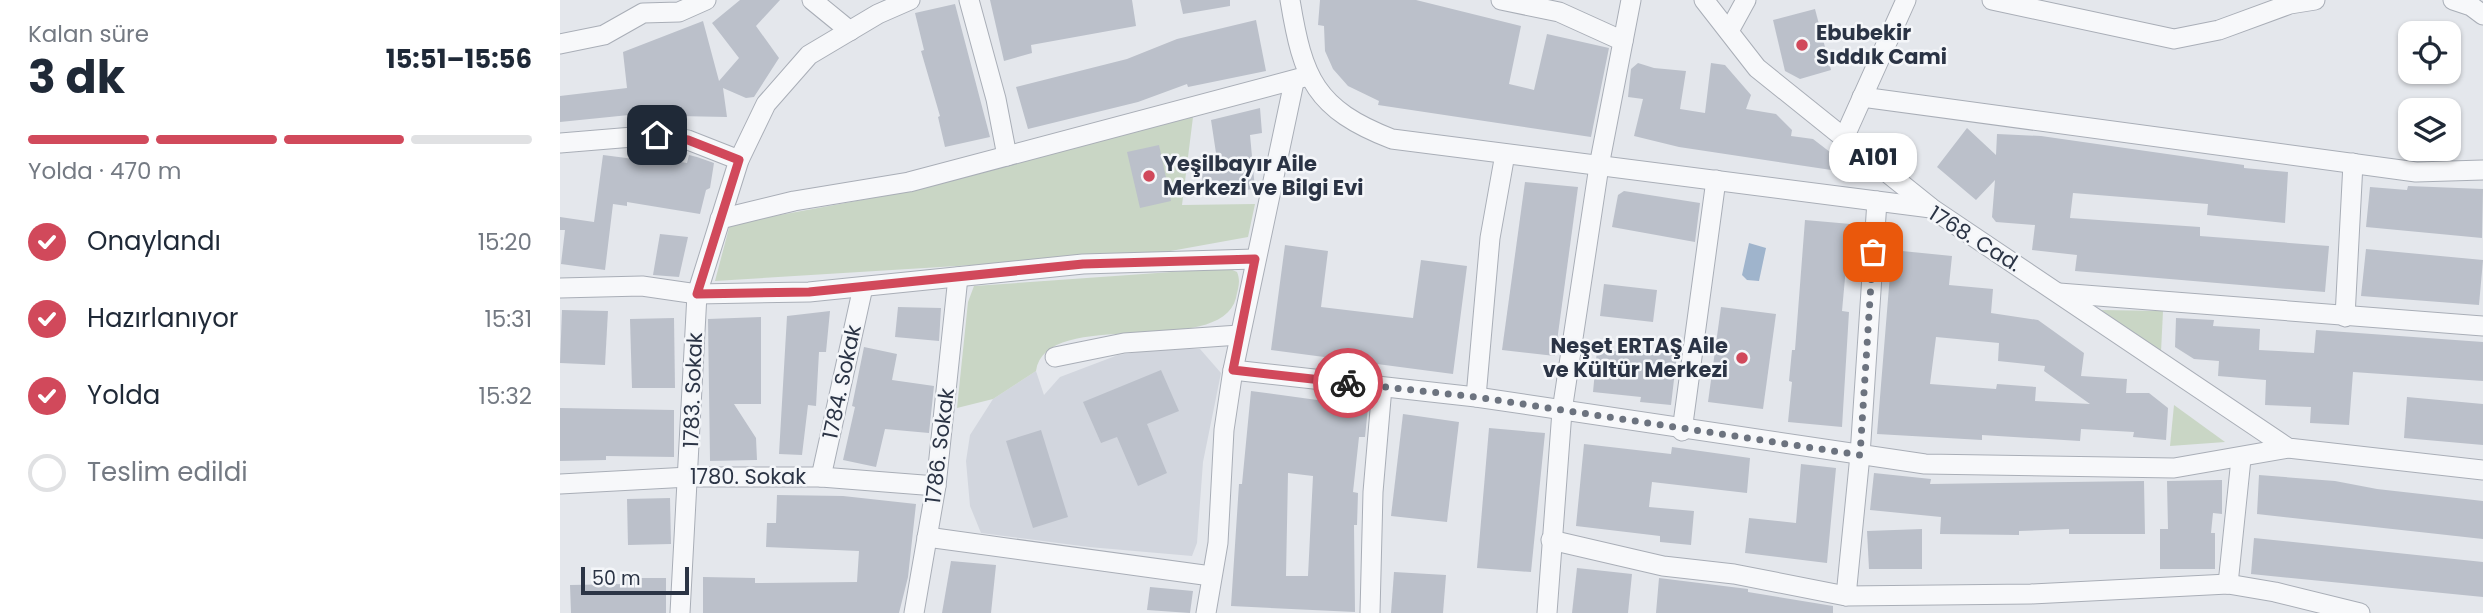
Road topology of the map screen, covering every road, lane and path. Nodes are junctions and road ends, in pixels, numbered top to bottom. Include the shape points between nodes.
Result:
1 (706, 0) edge
2 (812, 0) edge
3 (969, 0) edge
4 (1290, 0) edge
5 (1501, 0) edge
6 (1631, 0) edge
7 (1704, 0) edge
8 (1746, 0) edge
9 (1906, 0) edge
10 (1992, 0) edge
11 (2315, 0) edge
12 (2453, 0) edge
13 (902, 2) edge
14 (2483, 15) edge
15 (850, 31) junction
16 (1729, 31) junction
17 (1623, 41) junction
18 (560, 44) edge
19 (1301, 79) junction
20 (1862, 97) junction
21 (1844, 138) junction
22 (560, 143) edge
23 (1505, 154) junction
24 (1007, 156) junction
25 (739, 160) junction
26 (2353, 163) junction
27 (1599, 166) junction
28 (2483, 170) edge
29 (1717, 180) junction
30 (1877, 201) junction
31 (1931, 208) junction
32 (720, 219) junction
33 (1255, 259) junction
34 (958, 277) junction
35 (863, 287) junction
36 (560, 288) edge
37 (2058, 293) junction
38 (697, 294) junction
39 (2345, 317) junction
40 (2483, 326) edge
41 (1239, 335) junction
42 (1055, 358) dead end
43 (1233, 370) junction
44 (1382, 387) junction
45 (1476, 397) junction
46 (1562, 411) junction
47 (1682, 430) junction
48 (2288, 448) junction
49 (1860, 455) junction
50 (2241, 459) junction
51 (2483, 470) edge
52 (689, 477) junction
53 (821, 477) junction
54 (560, 484) edge
55 (936, 486) junction
56 (927, 537) junction
57 (1551, 540) junction
58 (1211, 576) junction
59 (2228, 584) junction
60 (1846, 596) junction
61 (680, 613) edge
62 (915, 613) edge
63 (1206, 613) edge
64 (1370, 613) edge
65 (1547, 613) edge
66 (2360, 613) edge

1 - 18 street via 679,12 643,13 604,35
2 - 15 street
3 - 24 street
4 - 19 street, 1768. Cad.
5 - 17 street via 1559,12
6 - 17 street
7 - 16 street
8 - 16 street
9 - 20 street
10 - 11 street via 2174,38 2219,30 2290,4
12 - 14 street
13 - 15 street, 1783. Sokak
15 - 25 street, 1783. Sokak via 809,55 766,104
16 - 21 street via 1757,68
17 - 27 street
19 - 23 street, 1768. Cad. via 1354,124 1392,139
19 - 24 street
19 - 33 street
20 - 21 street
20 - 26 street
21 - 31 street
22 - 25 street via 657,135 688,140
23 - 27 street, 1768. Cad.
23 - 45 street via 1490,238
24 - 32 street via 909,182
25 - 32 street, 1783. Sokak
26 - 28 street via 2416,172
26 - 39 street
27 - 29 street, 1768. Cad.
27 - 46 street
29 - 30 street, 1768. Cad.
29 - 47 street
30 - 31 street, 1768. Cad.
30 - 49 street
31 - 37 street, 1768. Cad.
32 - 38 street, 1783. Sokak
33 - 34 street via 1083,264
33 - 41 street
34 - 35 street
34 - 55 street, 1786. Sokak
35 - 38 street
35 - 53 street, 1784. Sokak
36 - 38 street via 642,286
37 - 39 street
37 - 48 street, 1768. Cad.
38 - 52 street, 1783. Sokak
39 - 40 street
41 - 42 street via 1124,343
41 - 43 street
43 - 44 street
43 - 58 street
44 - 45 street
44 - 64 street
45 - 46 street
46 - 47 street
46 - 57 street
47 - 49 street
48 - 50 street
48 - 51 street, 1768. Cad.
49 - 50 street via 1925,464 2174,468
49 - 60 street
50 - 59 street
52 - 53 street, 1780. Sokak
52 - 54 street, 1780. Sokak
52 - 61 street, 1783. Sokak
53 - 55 street, 1780. Sokak
55 - 56 street, 1786. Sokak
56 - 58 street
56 - 62 street, 1786. Sokak
57 - 60 street via 1663,566 1734,573
57 - 65 street
58 - 63 street
59 - 60 street via 2031,594
59 - 66 street

